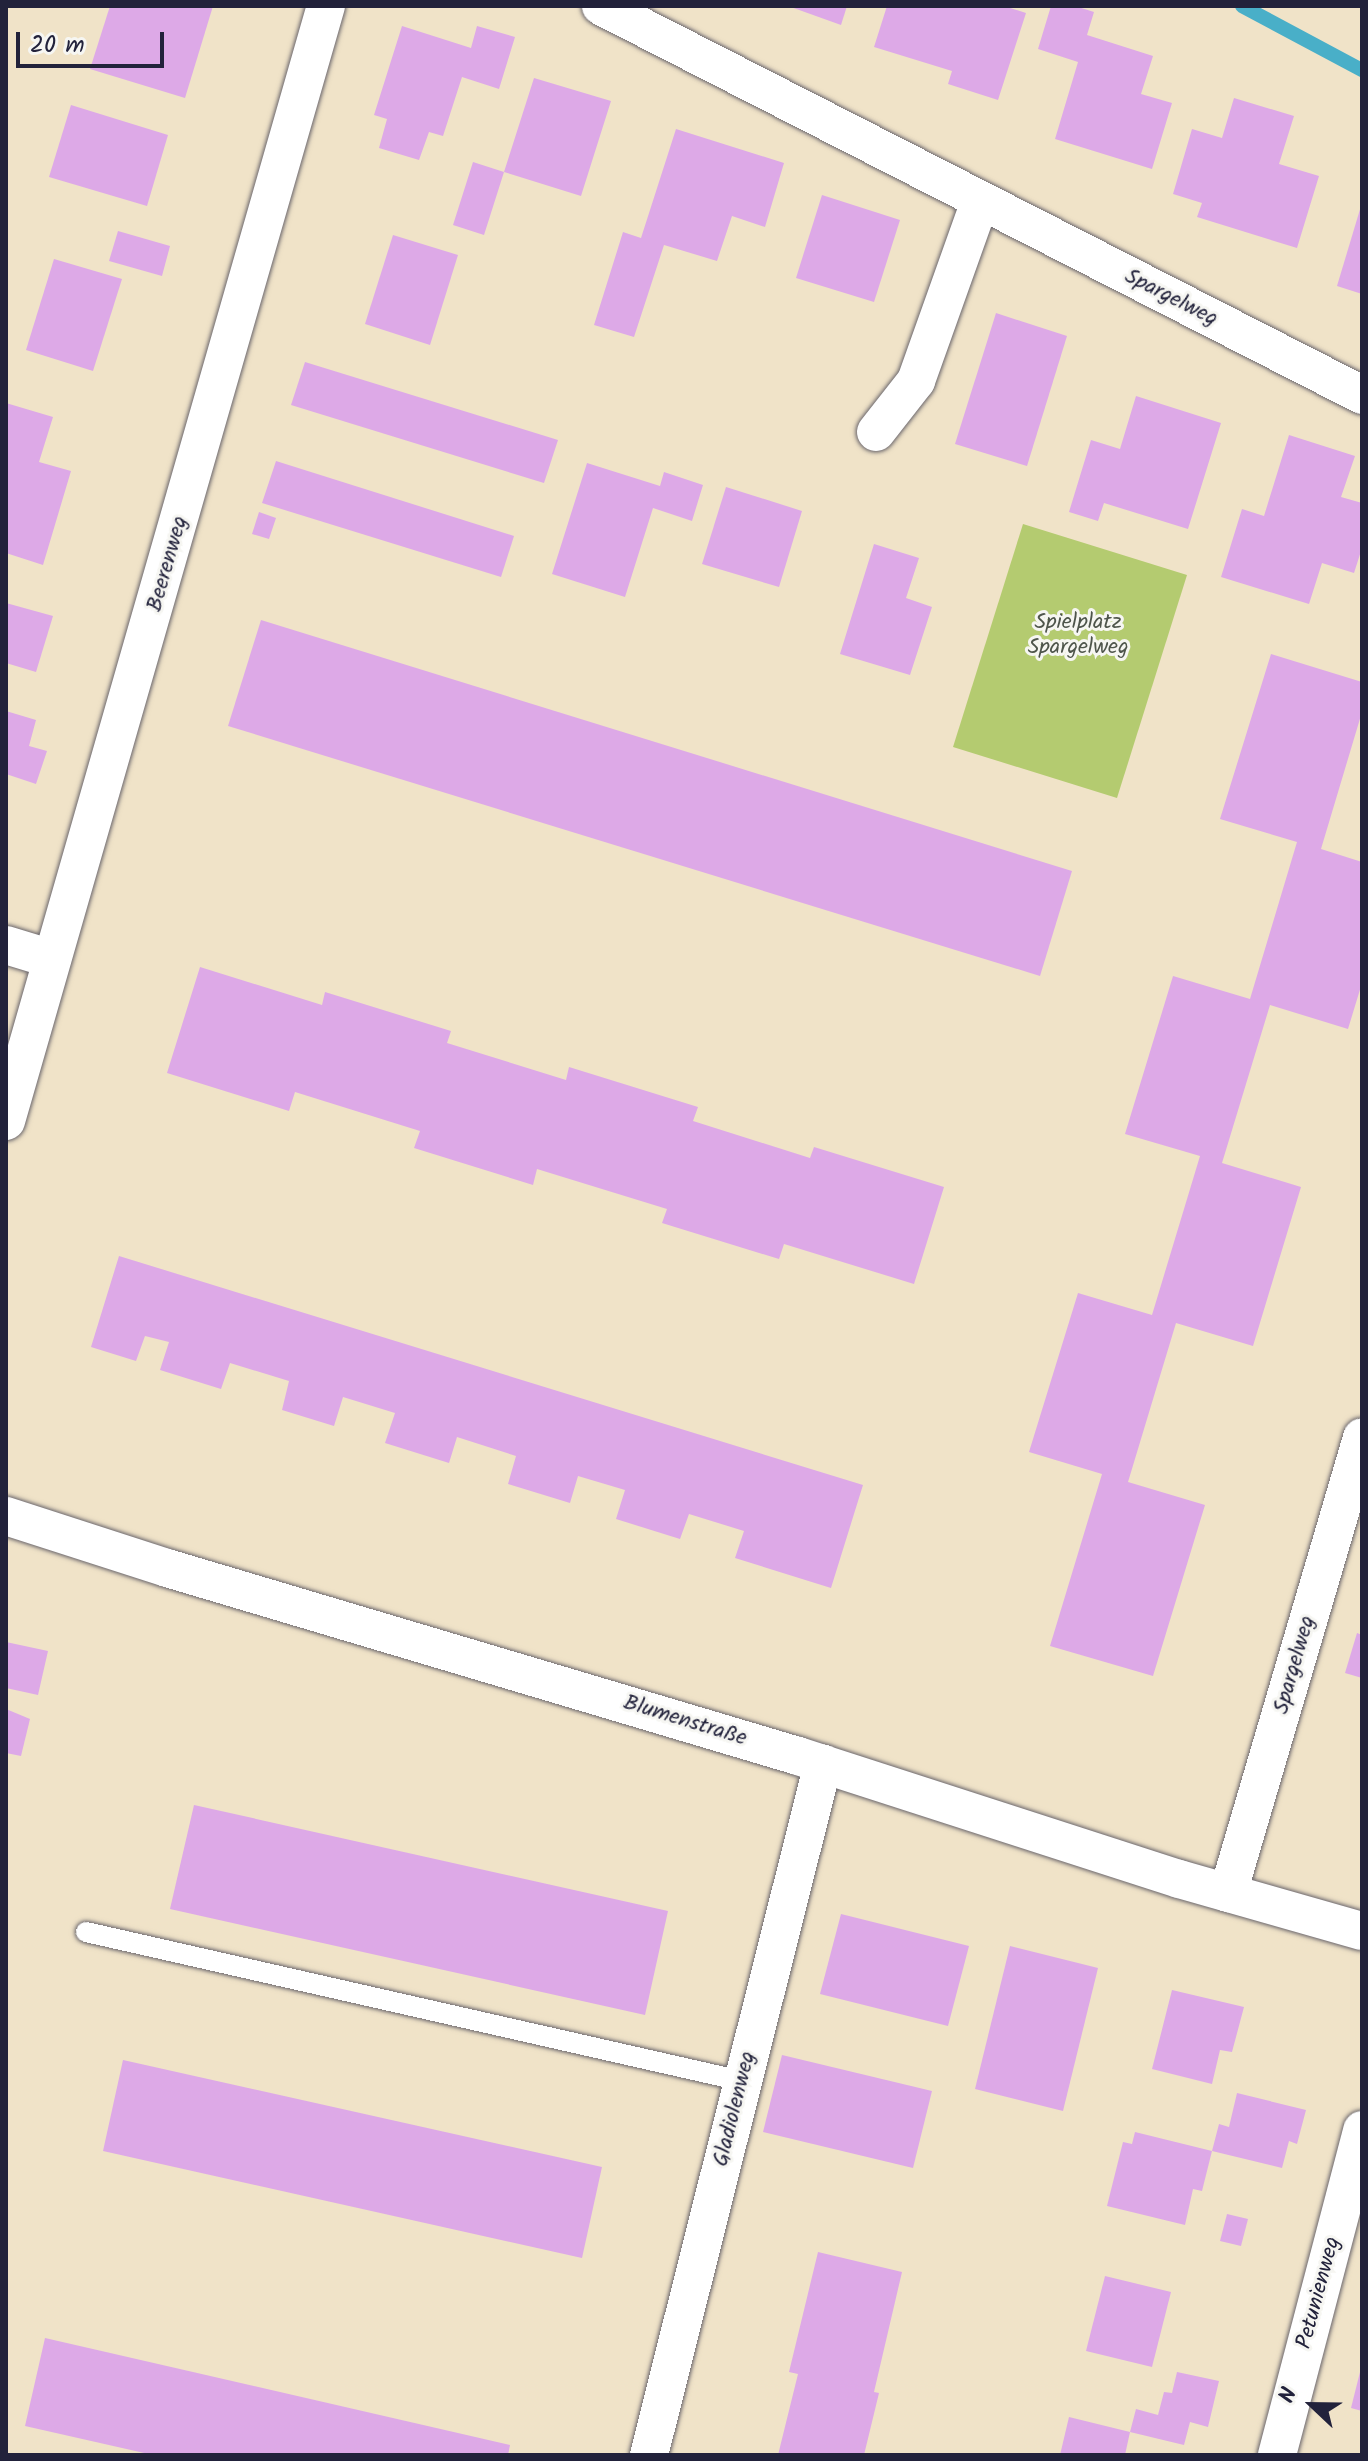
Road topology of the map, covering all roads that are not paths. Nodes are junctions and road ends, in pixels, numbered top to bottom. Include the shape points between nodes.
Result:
1 (326, 6) edge
2 (601, 6) edge
3 (980, 201) junction
4 (1362, 395) edge
5 (876, 432) dead end
6 (6, 945) edge
7 (52, 959) junction
8 (6, 1121) edge
9 (1360, 1452) edge
10 (6, 1516) edge
11 (823, 1764) junction
12 (1228, 1893) junction
13 (1362, 1931) edge
14 (86, 1932) dead end
15 (742, 2081) junction
16 (1362, 2130) edge
17 (649, 2455) edge
18 (1277, 2455) edge

1 - 7 street, Beerenweg
2 - 3 street, Spargelweg
3 - 4 street, Spargelweg
3 - 5 street via 916,381
6 - 7 street
7 - 8 street, Beerenweg
9 - 12 street, Spargelweg
10 - 11 street, Blumenstraße
11 - 12 street, Blumenstraße
11 - 15 street, Gladiolenweg
12 - 13 street, Blumenstraße
14 - 15 lane
15 - 17 street, Gladiolenweg
16 - 18 street, Petunienweg

